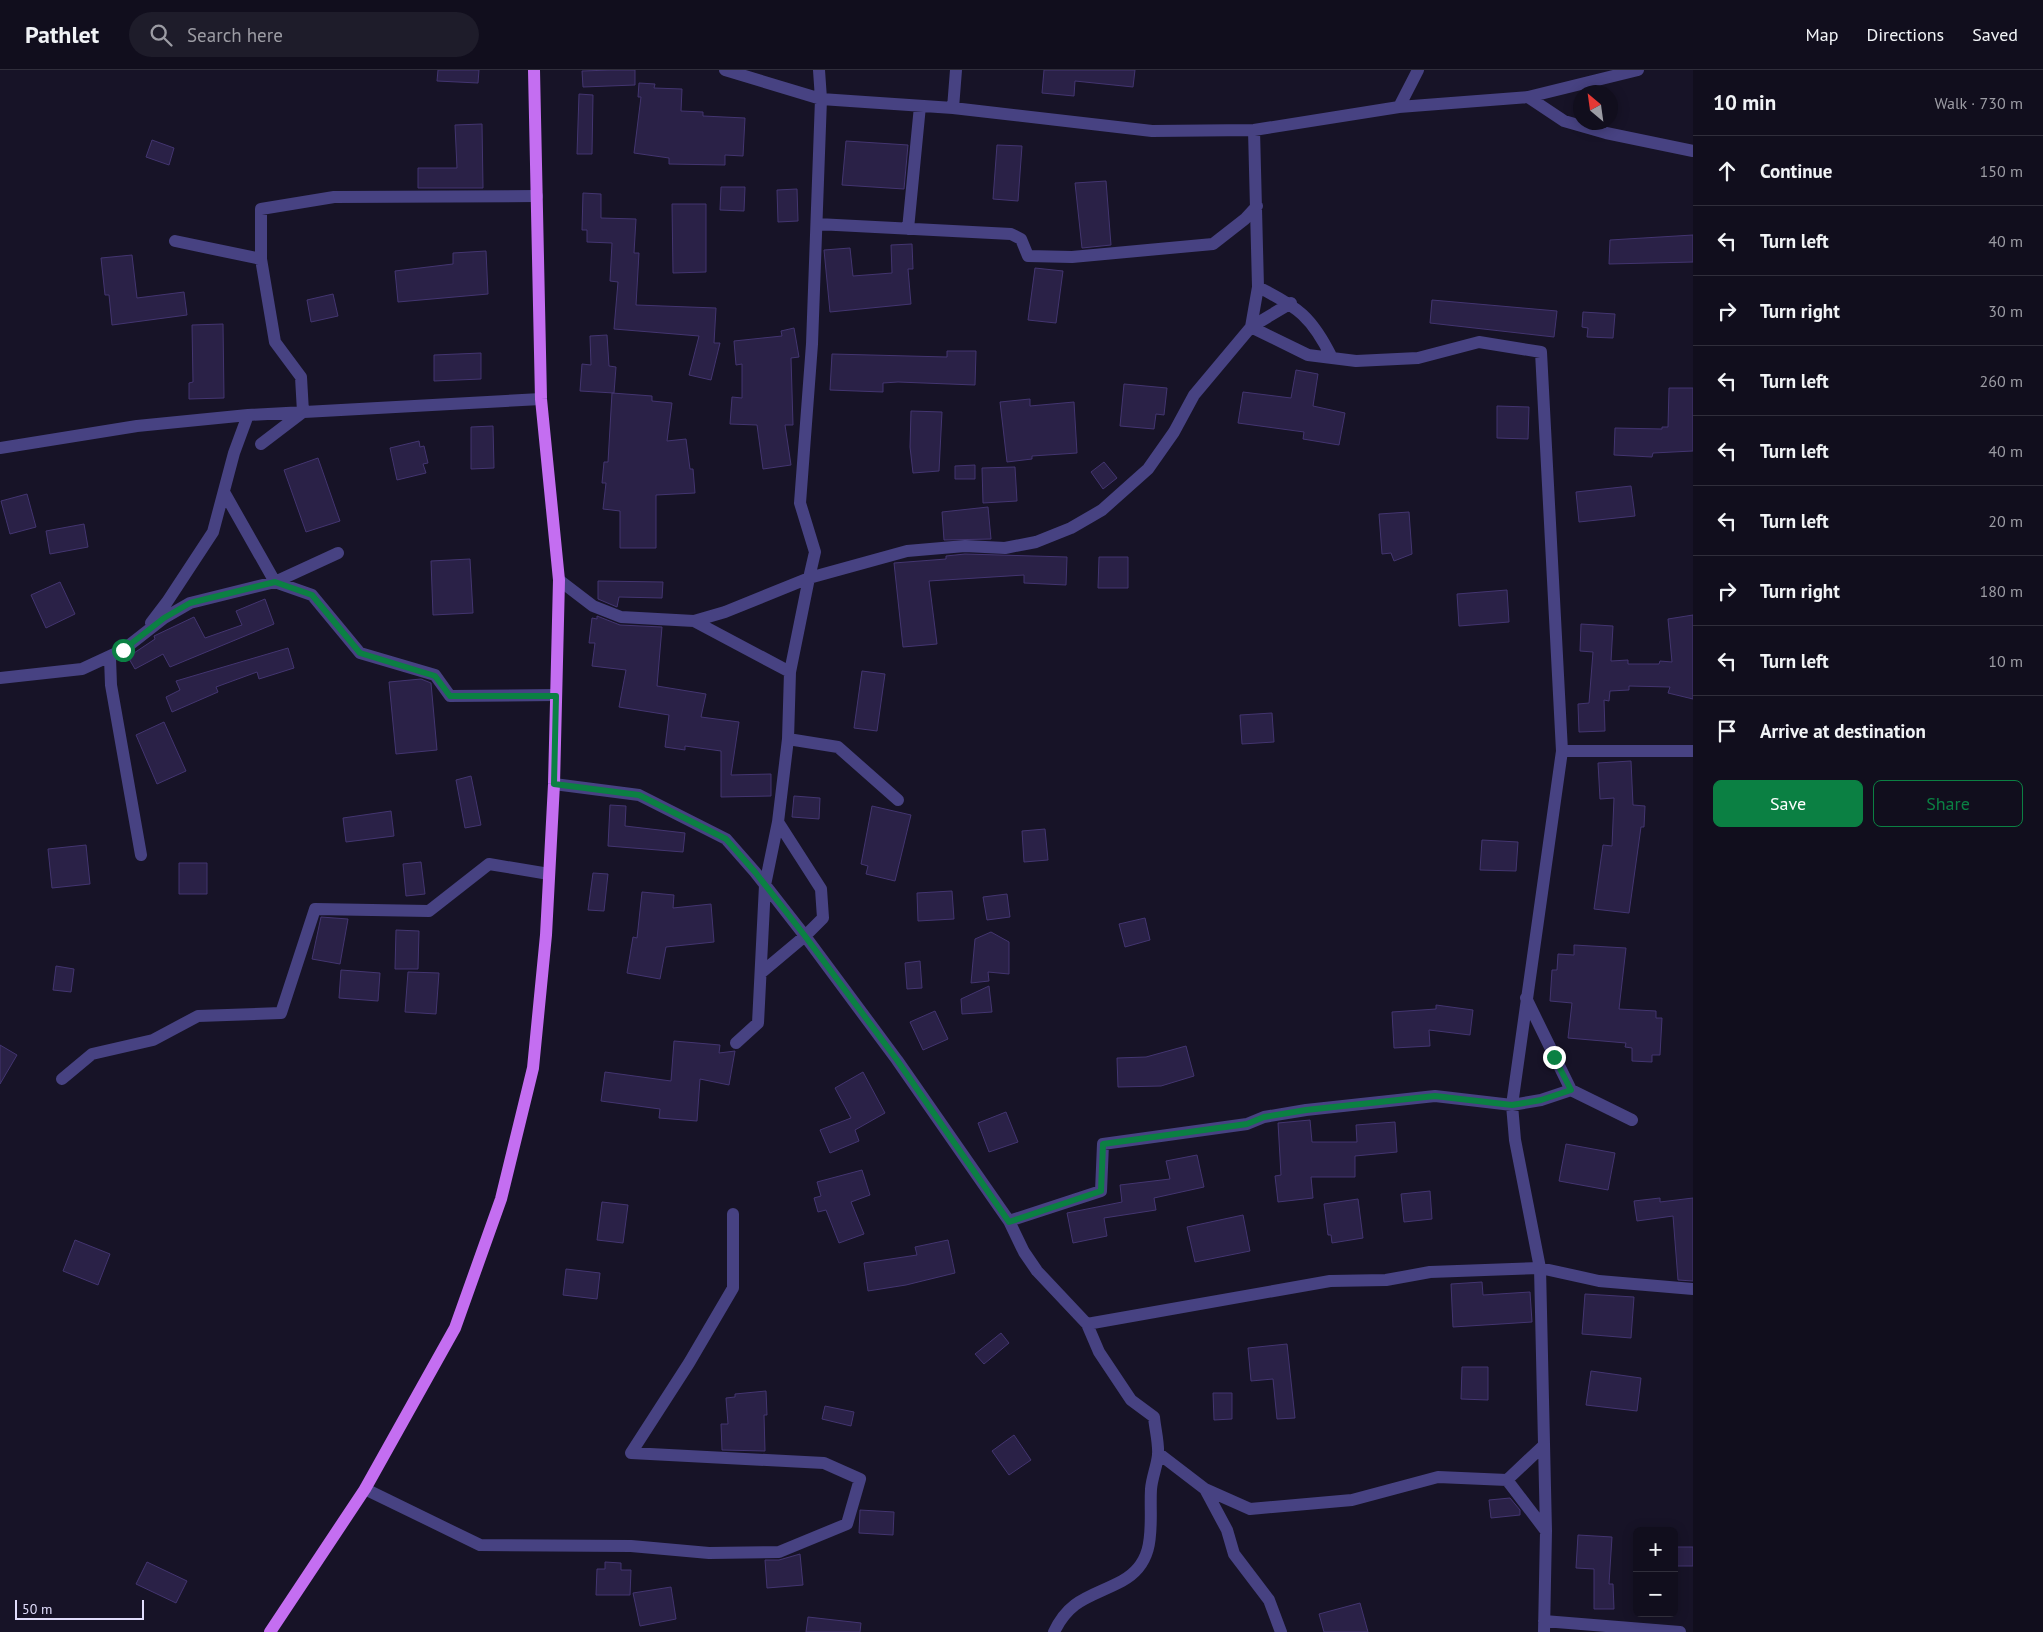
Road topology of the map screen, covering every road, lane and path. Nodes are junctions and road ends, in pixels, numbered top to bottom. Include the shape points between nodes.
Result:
1 (534, 70) edge
2 (725, 70) edge
3 (819, 70) edge
4 (956, 70) edge
5 (1418, 70) edge
6 (1638, 70) edge
7 (1621, 72) edge
8 (1528, 97) junction
9 (821, 99) junction
10 (920, 106) junction
11 (1399, 107) junction
12 (953, 108) junction
13 (1254, 130) junction
14 (1693, 151) edge
15 (537, 196) junction
16 (1257, 206) junction
17 (816, 224) junction
18 (908, 229) junction
19 (175, 241) dead end
20 (261, 259) junction
21 (1258, 287) junction
22 (1291, 303) junction
23 (1251, 327) junction
24 (1332, 358) junction
25 (541, 399) junction
26 (303, 412) junction
27 (248, 415) junction
28 (261, 444) dead end
29 (0, 448) edge
30 (224, 492) junction
31 (338, 553) dead end
32 (808, 578) junction
33 (559, 580) junction
34 (275, 582) junction
35 (694, 621) junction
36 (141, 635) junction
37 (110, 658) junction
38 (790, 672) junction
39 (0, 678) edge
40 (556, 696) junction
41 (788, 739) junction
42 (1562, 751) junction
43 (1693, 751) edge
44 (554, 784) junction
45 (898, 800) dead end
46 (778, 822) junction
47 (141, 855) dead end
48 (549, 874) junction
49 (765, 885) junction
50 (805, 936) junction
51 (761, 973) junction
52 (1526, 998) junction
53 (736, 1043) dead end
54 (62, 1079) dead end
55 (1571, 1090) junction
56 (1512, 1105) junction
57 (1632, 1120) dead end
58 (733, 1214) dead end
59 (1009, 1222) junction
60 (1540, 1268) junction
61 (1693, 1289) edge
62 (1087, 1324) junction
63 (1542, 1447) junction
64 (1158, 1454) junction
65 (1507, 1480) junction
66 (365, 1489) junction
67 (1205, 1489) junction
68 (1546, 1530) junction
69 (1544, 1627) edge
70 (270, 1632) edge
71 (1054, 1632) edge
72 (1281, 1632) edge
73 (1680, 1632) edge

1 - 15 main road
2 - 9 street
3 - 9 street
4 - 12 street
5 - 11 street
6 - 7 street
7 - 8 street
8 - 11 street
8 - 14 street via 1564,121
9 - 10 street
9 - 17 street
10 - 12 street
10 - 18 street
11 - 13 street
12 - 13 street via 1152,131
13 - 16 street
15 - 20 street via 334,197 261,209
15 - 25 main road
16 - 18 street via 1213,244 1072,257 1028,256 1021,239 1011,234
16 - 21 street
17 - 18 street
17 - 32 street via 812,344 800,502 815,552
19 - 20 street
20 - 26 street via 275,342 300,377
21 - 22 street
21 - 23 street
22 - 23 street
22 - 24 street via 1312,322
23 - 24 street via 1308,355
23 - 32 street via 1194,396 1148,469 1102,510 1079,524 1036,542 1005,548 965,546 907,551
24 - 42 street via 1356,361 1418,358 1479,342 1541,352
25 - 26 street
25 - 33 main road
26 - 27 street
26 - 28 street
27 - 29 street via 137,426
27 - 30 street
30 - 34 street
30 - 36 street via 213,532
31 - 34 street
32 - 35 street via 725,612
32 - 38 street
33 - 35 street via 593,606 621,617
33 - 40 main road
34 - 36 street via 190,603
34 - 40 street via 312,595 360,653 435,676 450,696
35 - 38 street
36 - 37 street
37 - 39 street via 69,672
37 - 47 street via 111,685
38 - 41 street
40 - 44 main road
41 - 45 street via 838,747
41 - 46 street
42 - 43 street
42 - 52 street
44 - 48 main road
44 - 49 street via 639,795 726,839
46 - 49 street
46 - 50 street via 821,889 823,918
48 - 54 street via 488,864 429,911 315,909 281,1014 198,1016 153,1040 92,1054
48 - 66 main road via 533,1068 501,1199 455,1328
49 - 50 street
49 - 51 street
50 - 51 street
50 - 59 street via 897,1060
51 - 53 street via 758,1023
52 - 55 street
52 - 56 street
55 - 56 street
55 - 57 street
56 - 59 street via 1435,1096 1306,1110 1264,1117 1247,1124 1103,1144 1101,1191
56 - 60 street
58 - 66 street via 733,1288 631,1453 824,1463 860,1479 847,1524 780,1552 709,1554 631,1546 480,1545
59 - 62 street via 1037,1271
60 - 61 street via 1599,1281
60 - 62 street via 1430,1272 1386,1280 1330,1281
60 - 63 street
62 - 64 street via 1099,1352 1131,1400 1154,1417
63 - 65 street
63 - 68 street
64 - 67 street
64 - 71 street via 1151,1488 1151,1531 1142,1562 1123,1580 1071,1606
65 - 67 street via 1438,1477 1352,1500 1250,1509
65 - 68 street
66 - 70 main road
67 - 72 street via 1227,1530 1234,1554 1269,1600
68 - 69 street
69 - 73 street

